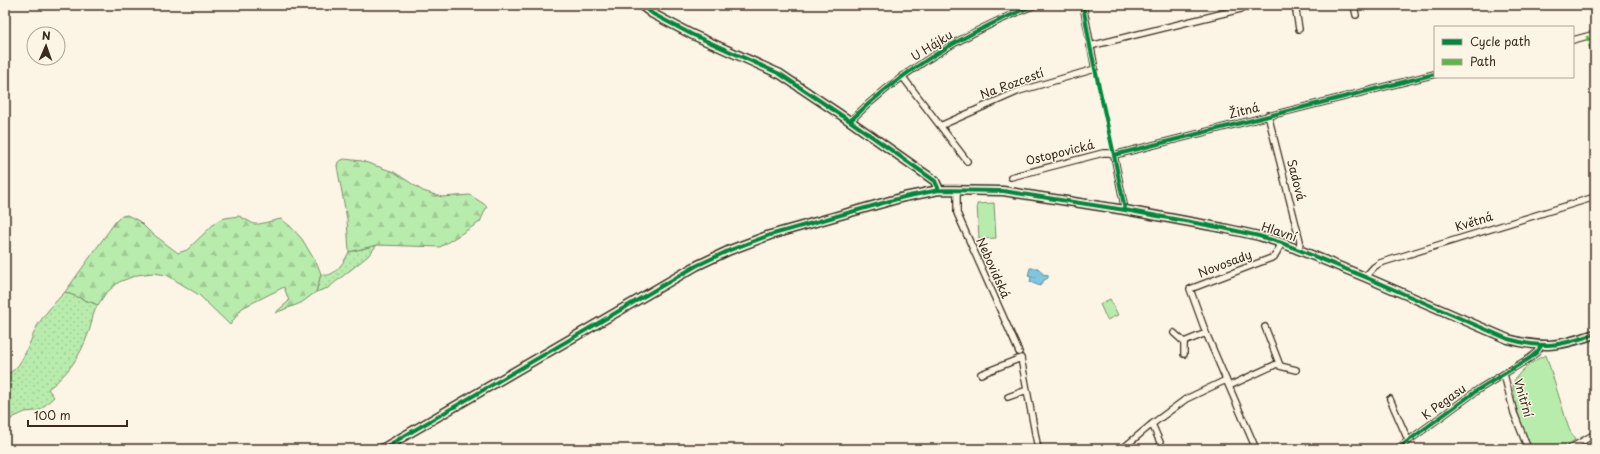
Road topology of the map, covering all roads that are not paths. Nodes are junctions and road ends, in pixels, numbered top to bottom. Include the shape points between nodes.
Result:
1 (641, 5) edge
2 (1035, 5) edge
3 (1083, 5) edge
4 (1253, 5) edge
5 (1257, 5) edge
6 (1295, 5) edge
7 (1354, 5) edge
8 (1356, 14) dead end
9 (1299, 29) dead end
10 (1595, 34) edge
11 (1574, 40) edge
12 (1090, 46) junction
13 (1434, 74) edge
14 (902, 76) junction
15 (1268, 115) junction
16 (850, 120) junction
17 (940, 126) junction
18 (1114, 155) junction
19 (967, 161) dead end
20 (1010, 177) dead end
21 (939, 190) junction
22 (957, 190) junction
23 (1595, 197) edge
24 (1125, 210) junction
25 (1282, 243) junction
26 (1299, 250) junction
27 (1365, 277) junction
28 (1265, 327) dead end
29 (1174, 333) dead end
30 (1206, 333) junction
31 (1595, 334) edge
32 (1184, 342) junction
33 (1541, 346) junction
34 (1019, 352) dead end
35 (1184, 354) dead end
36 (1279, 363) junction
37 (1296, 370) dead end
38 (981, 374) dead end
39 (1504, 374) junction
40 (1226, 380) junction
41 (1229, 386) junction
42 (1027, 390) junction
43 (1008, 397) dead end
44 (1390, 398) dead end
45 (1152, 424) junction
46 (1595, 434) edge
47 (1408, 440) junction
48 (382, 449) edge
49 (1038, 449) edge
50 (1122, 449) edge
51 (1163, 449) edge
52 (1256, 449) edge
53 (1397, 449) edge
54 (1528, 449) edge
55 (1569, 449) edge

1 - 16 street via 691,34 780,74
2 - 14 street, U Hájku via 967,36
3 - 12 street
4 - 5 street
4 - 12 street
6 - 9 street
7 - 8 street
10 - 11 street
12 - 17 street, Na Rozcestí via 1095,69 1019,91
13 - 15 street, Žitná
14 - 16 street, U Hájku
14 - 17 street
15 - 18 street, Žitná
15 - 26 street, Sadová via 1300,241
16 - 21 street via 935,181
17 - 19 street
18 - 20 street, Ostopovická via 1103,153
18 - 24 street
21 - 22 street, Hlavní
21 - 48 street, Hlavní via 904,197 730,250 696,266
22 - 24 street, Hlavní via 1003,191
22 - 34 street, Nebovidská via 957,213
23 - 27 street, Květná via 1380,263
24 - 25 street, Hlavní via 1223,228
25 - 26 street, Hlavní
25 - 30 street, Novosady via 1274,257 1190,290
26 - 27 street, Hlavní
27 - 33 street, Hlavní via 1508,339
28 - 36 street
29 - 32 street
30 - 32 street
30 - 40 street, Novosady
31 - 33 street, Hlavní via 1562,344
32 - 35 street
33 - 39 street, Vnitřní via 1530,358
36 - 37 street via 1280,366
36 - 41 street
38 - 42 street via 1021,358
39 - 47 street, K Pegasu
39 - 54 street, Vnitřní via 1514,413
40 - 41 street, Novosady
40 - 45 street via 1186,399
41 - 52 street, Novosady
42 - 43 street
42 - 49 street
44 - 47 street
45 - 50 street
45 - 51 street
46 - 55 street
47 - 53 street, K Pegasu

